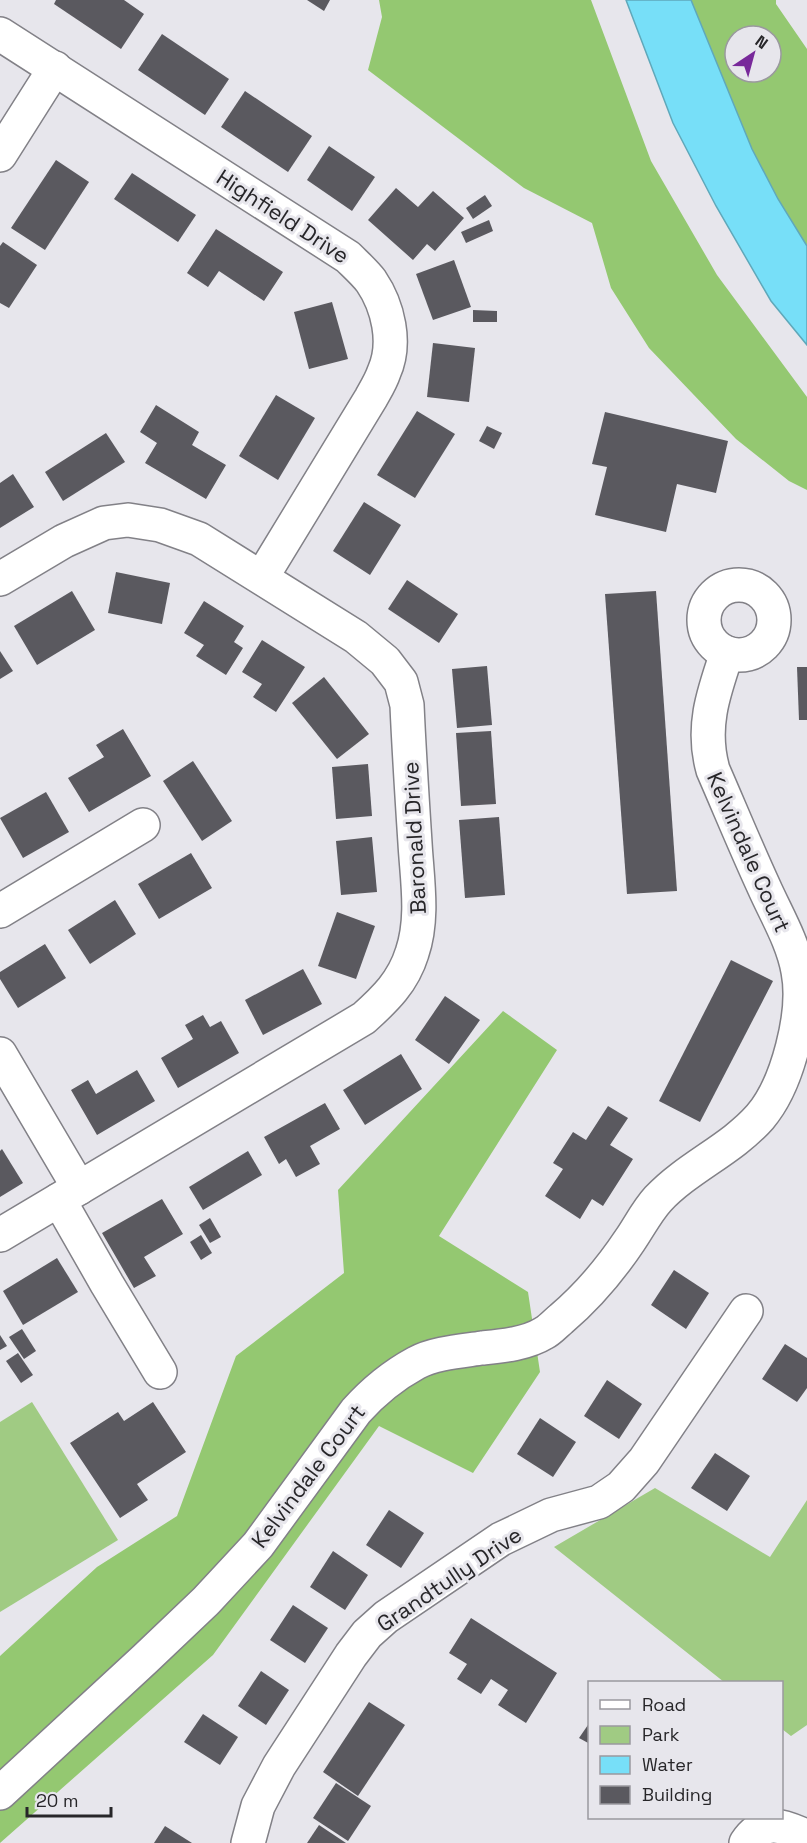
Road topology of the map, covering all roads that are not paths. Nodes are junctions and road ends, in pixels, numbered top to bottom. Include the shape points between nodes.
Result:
1 (0, 34) edge
2 (55, 68) junction
3 (0, 154) edge
4 (262, 577) junction
5 (0, 579) edge
6 (727, 654) dead end
7 (143, 825) dead end
8 (0, 911) edge
9 (0, 1054) edge
10 (69, 1194) junction
11 (0, 1235) edge
12 (746, 1311) dead end
13 (160, 1372) dead end
14 (0, 1794) edge
15 (807, 1837) edge
16 (248, 1843) edge
17 (746, 1843) edge

1 - 2 street, Highfield Drive
2 - 3 street
2 - 4 street, Highfield Drive via 348,257 370,279 382,299 389,324 386,370
4 - 5 street, Baronald Drive via 200,539 160,525 128,520 104,523 64,541
4 - 10 street, Baronald Drive via 356,637 401,682 407,705 418,892 418,932 412,955 389,996 364,1018
6 - 14 street, Kelvindale Court via 709,714 709,758 794,954 800,981 798,1020 790,1054 771,1102 741,1135 657,1200 614,1263 582,1301 544,1334 418,1362 375,1391 356,1411 258,1545 206,1601
7 - 8 street
9 - 10 street
10 - 11 street, Baronald Drive
10 - 13 street via 107,1284
12 - 16 street, Grandtully Drive via 644,1461 621,1487 599,1502 551,1515 501,1539 367,1634 279,1766 258,1806
15 - 17 street via 777,1826 761,1827

